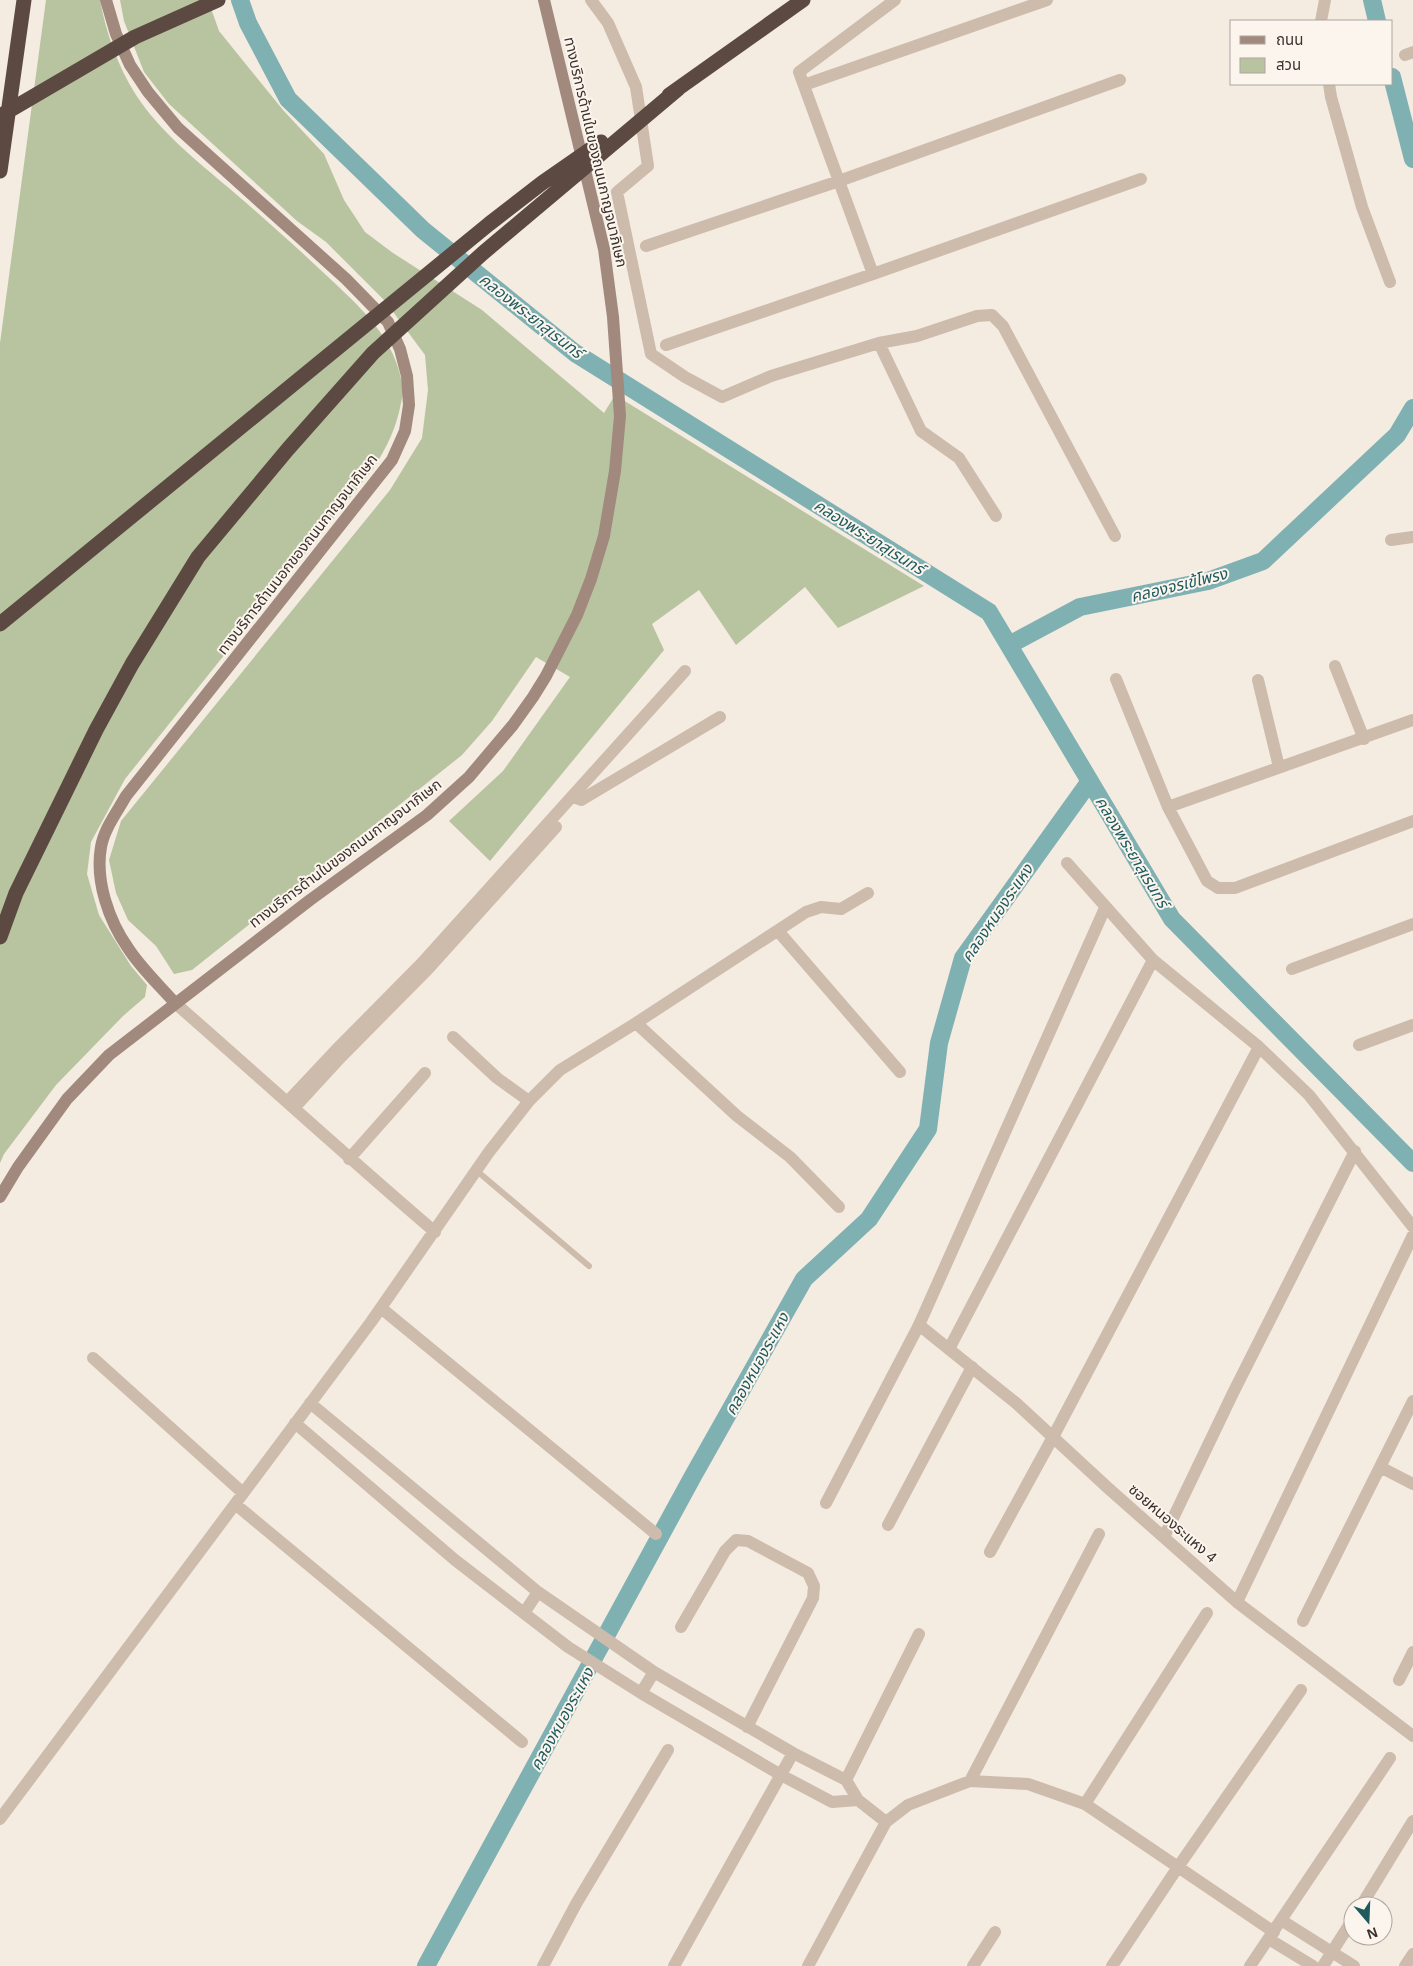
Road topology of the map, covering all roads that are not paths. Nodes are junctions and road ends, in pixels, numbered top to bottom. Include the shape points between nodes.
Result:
1 (24, 0) edge
2 (106, 0) edge
3 (218, 0) edge
4 (591, 0) edge
5 (803, 0) edge
6 (895, 0) edge
7 (1048, 0) edge
8 (1326, 0) edge
9 (545, 1) edge
10 (1321, 20) edge
11 (1120, 80) dead end
12 (804, 85) junction
13 (1329, 85) edge
14 (678, 89) junction
15 (0, 116) edge
16 (0, 171) edge
17 (1141, 179) dead end
18 (839, 181) junction
19 (646, 246) dead end
20 (873, 274) junction
21 (1390, 282) dead end
22 (879, 343) junction
23 (666, 345) dead end
24 (996, 516) dead end
25 (1116, 536) dead end
26 (1413, 537) edge
27 (1391, 540) dead end
28 (0, 624) edge
29 (1335, 666) dead end
30 (685, 671) dead end
31 (1116, 678) dead end
32 (1258, 680) dead end
33 (720, 717) dead end
34 (1413, 720) edge
35 (1364, 739) junction
36 (1279, 767) junction
37 (578, 796) junction
38 (1168, 807) junction
39 (1413, 821) edge
40 (1067, 863) dead end
41 (868, 893) dead end
42 (1106, 908) junction
43 (1413, 924) edge
44 (778, 931) junction
45 (0, 937) edge
46 (1153, 960) junction
47 (1292, 969) dead end
48 (176, 1003) junction
49 (636, 1023) junction
50 (1413, 1025) edge
51 (453, 1037) dead end
52 (1359, 1045) dead end
53 (1258, 1047) junction
54 (900, 1072) dead end
55 (425, 1073) dead end
56 (529, 1101) junction
57 (292, 1104) junction
58 (1355, 1151) junction
59 (349, 1158) junction
60 (477, 1172) junction
61 (0, 1197) edge
62 (839, 1207) dead end
63 (1413, 1227) edge
64 (435, 1232) junction
65 (1413, 1235) edge
66 (590, 1266) dead end
67 (381, 1308) junction
68 (919, 1325) junction
69 (949, 1349) junction
70 (93, 1358) dead end
71 (972, 1368) junction
72 (1413, 1401) edge
73 (310, 1403) junction
74 (294, 1423) junction
75 (1053, 1437) junction
76 (1380, 1467) junction
77 (1413, 1484) edge
78 (243, 1493) junction
79 (826, 1503) dead end
80 (235, 1504) junction
81 (888, 1525) dead end
82 (656, 1534) dead end
83 (1098, 1534) dead end
84 (1164, 1537) junction
85 (990, 1552) dead end
86 (538, 1592) junction
87 (1237, 1602) junction
88 (524, 1613) junction
89 (1207, 1613) dead end
90 (1303, 1622) dead end
91 (681, 1627) dead end
92 (919, 1634) dead end
93 (1413, 1652) edge
94 (654, 1672) junction
95 (1399, 1680) dead end
96 (1301, 1690) dead end
97 (641, 1693) junction
98 (747, 1727) junction
99 (1413, 1736) edge
100 (522, 1742) dead end
101 (668, 1750) dead end
102 (793, 1752) junction
103 (1390, 1758) dead end
104 (781, 1775) junction
105 (846, 1780) junction
106 (970, 1781) junction
107 (858, 1800) junction
108 (1085, 1804) junction
109 (0, 1819) edge
110 (1413, 1821) edge
111 (886, 1822) junction
112 (1178, 1867) junction
113 (1367, 1896) edge
114 (1282, 1920) junction
115 (995, 1932) dead end
116 (1271, 1935) junction
117 (1343, 1936) edge
118 (1333, 1952) junction
119 (1413, 1954) edge
120 (543, 1966) edge
121 (674, 1966) edge
122 (808, 1966) edge
123 (972, 1966) edge
124 (1112, 1966) edge
125 (1250, 1966) edge
126 (1313, 1966) edge
127 (1323, 1966) edge
128 (1354, 1966) edge
129 (1405, 1966) edge

1 - 16 highway
2 - 48 main road, ทางบริการด้านนอกของถนนกาญจนาภิเษก via 130,65 178,128 346,279 388,322 400,349 410,405 405,431 392,460 126,796 110,824 101,847 102,888 107,906 128,949
3 - 15 highway via 135,36
4 - 22 street via 608,23 636,87 648,166 617,192 651,354 722,397 772,376
5 - 14 highway
6 - 12 street via 799,72
7 - 12 street
8 - 10 street
9 - 48 main road, ทางบริการด้านในของถนนกาญจนาภิเษก via 604,249 613,317 619,437 604,536 591,579 577,615 534,698 469,777 427,815
11 - 18 street
12 - 18 street
13 - 21 street via 1362,207
14 - 28 highway via 542,183 489,224
14 - 45 highway via 483,253 373,352 198,557 132,664 96,730 16,893
17 - 20 street
18 - 19 street
18 - 20 street
20 - 23 street
22 - 24 street via 921,431 959,458
22 - 25 street via 918,336 977,316 992,315 1003,326
26 - 27 street
29 - 35 street
30 - 37 street via 588,776
31 - 38 street
32 - 36 street
33 - 37 street
34 - 35 street
35 - 36 street
36 - 38 street
37 - 57 street via 428,969
38 - 39 street via 1206,881 1218,888 1235,888
40 - 42 street
41 - 44 street via 841,910 821,907 806,912
42 - 46 street
42 - 68 street
43 - 47 street
44 - 49 street
44 - 54 street
46 - 53 street
46 - 69 street
48 - 57 street
48 - 61 main road, ทางบริการด้านในของถนนกาญจนาภิเษก via 109,1055 67,1099
49 - 56 street via 560,1070
49 - 62 street via 737,1116 790,1157
50 - 52 street
51 - 56 street
53 - 58 street via 1309,1095
53 - 75 street
55 - 59 street
56 - 60 street
57 - 59 street
58 - 63 street
58 - 84 street
59 - 64 street
60 - 64 street
60 - 66 lane
64 - 67 street
65 - 87 street
67 - 73 street
67 - 82 street
68 - 69 street, ซอยหนองระแหง 4
68 - 79 street
69 - 71 street, ซอยหนองระแหง 4
70 - 78 street
71 - 75 street, ซอยหนองระแหง 4
71 - 81 street
72 - 76 street
73 - 74 street
73 - 86 street
74 - 78 street
74 - 88 street via 455,1560
75 - 84 street, ซอยหนองระแหง 4
75 - 85 street
76 - 77 street
76 - 90 street
78 - 80 street
80 - 100 street
80 - 109 street
83 - 106 street
84 - 87 street, ซอยหนองระแหง 4
86 - 88 street
86 - 94 street
87 - 99 street, ซอยหนองระแหง 4
88 - 97 street via 568,1647
89 - 108 street
91 - 98 street via 725,1551 736,1540 748,1541 808,1573 814,1586 814,1598
92 - 105 street
93 - 95 street
94 - 97 street
94 - 98 street
96 - 112 street
97 - 104 street
98 - 102 street
101 - 120 street
102 - 104 street
102 - 105 street
103 - 114 street
104 - 107 street via 832,1802
104 - 121 street
105 - 107 street
106 - 108 street via 1028,1784
106 - 111 street via 908,1805
107 - 111 street
108 - 112 street
110 - 113 street
111 - 122 street
112 - 116 street
112 - 124 street
114 - 116 street
114 - 118 street
115 - 123 street
116 - 125 street
116 - 126 street
117 - 118 street
118 - 127 street
118 - 128 street
119 - 129 street

